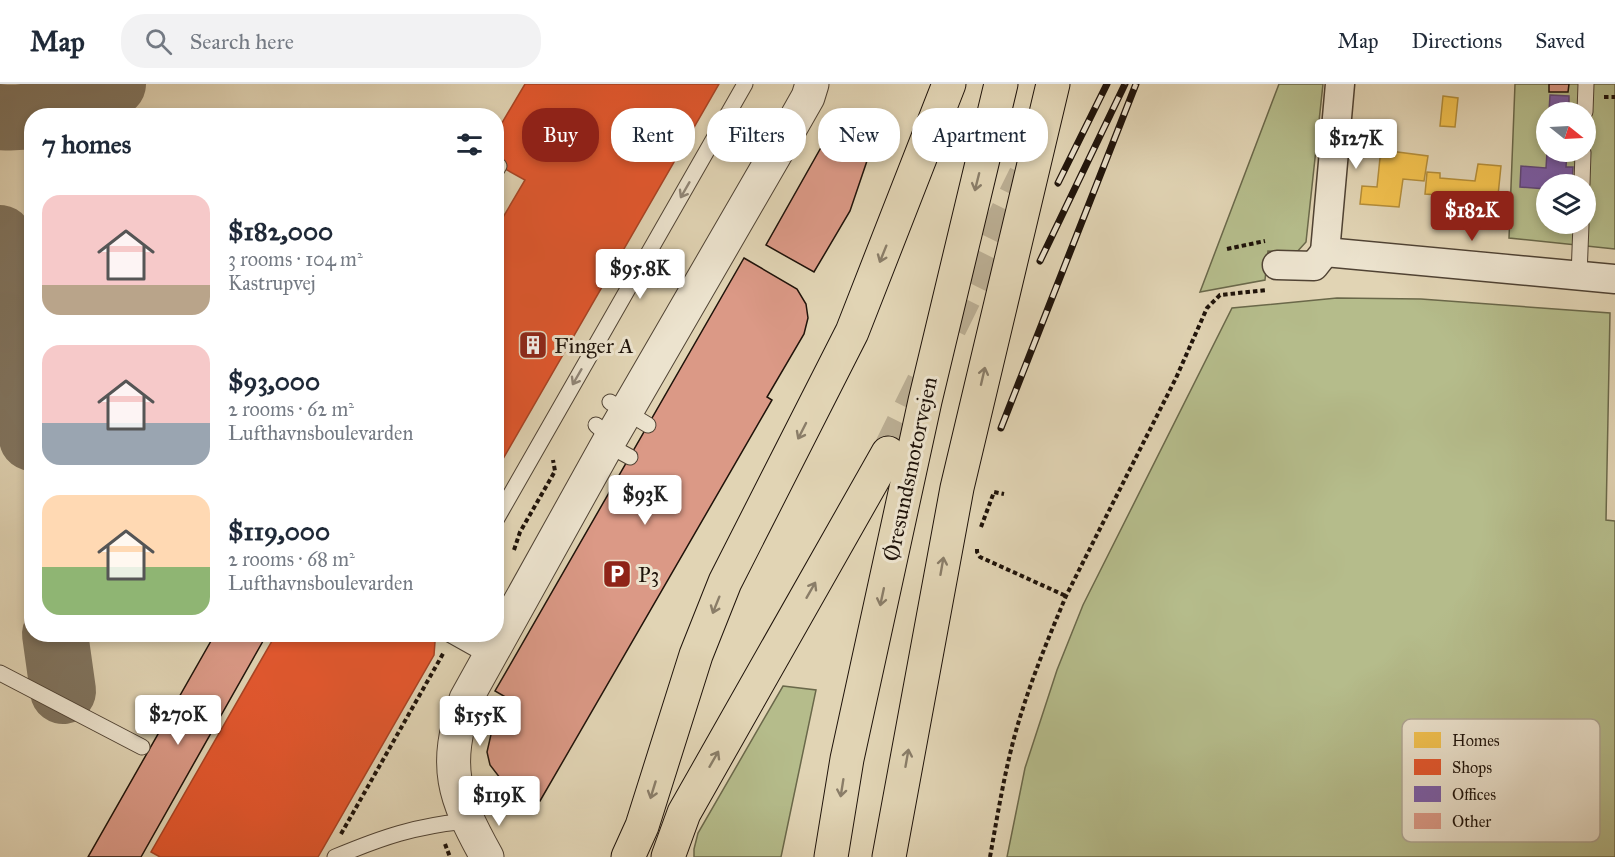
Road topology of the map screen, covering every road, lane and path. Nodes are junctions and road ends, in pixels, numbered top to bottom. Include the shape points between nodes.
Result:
1 (745, 84) edge
2 (791, 84) edge
3 (812, 84) edge
4 (949, 84) edge
5 (1001, 84) edge
6 (1053, 84) edge
7 (1340, 84) edge
8 (1586, 84) edge
9 (1585, 102) edge
10 (1581, 234) edge
11 (1325, 252) junction
12 (1277, 265) dead end
13 (1579, 276) junction
14 (1615, 279) edge
15 (1207, 308) dead end
16 (620, 430) junction
17 (551, 450) dead end
18 (888, 453) tunnel mouth
19 (1004, 494) dead end
20 (504, 506) edge
21 (980, 534) dead end
22 (978, 543) dead end
23 (513, 552) dead end
24 (1066, 596) junction
25 (507, 626) junction
26 (504, 631) edge
27 (445, 642) edge
28 (452, 642) edge
29 (498, 642) edge
30 (490, 657) junction
31 (0, 673) edge
32 (142, 747) dead end
33 (467, 821) junction
34 (335, 851) edge
35 (671, 854) edge
36 (487, 857) edge
37 (628, 857) edge
38 (831, 857) edge
39 (889, 857) edge
40 (990, 857) edge

1 -> 20 lane
2 - 16 street
3 - 16 street
4 -> 37 highway via 852,332 725,582 696,655 642,826
5 -> 38 highway, Øresundsmotorvejen via 917,436 847,759
39 -> 6 highway via 957,488
7 - 11 street
8 - 9 lane
10 - 13 lane
11 - 12 street via 1314,266
11 - 13 street
13 - 14 street
15 - 24 path
16 - 25 street
16 - 25 street via 540,526
17 - 23 path via 555,471
35 -> 18 highway via 684,813
19 - 21 path via 994,492
22 - 24 path via 976,552 980,557
24 - 40 path via 1023,708
25 - 26 street
27 - 34 path via 444,653
28 - 30 lane
29 - 30 street
30 - 33 street via 466,699 456,729 456,792
31 - 32 lane
33 - 34 lane via 415,828
33 - 36 street

